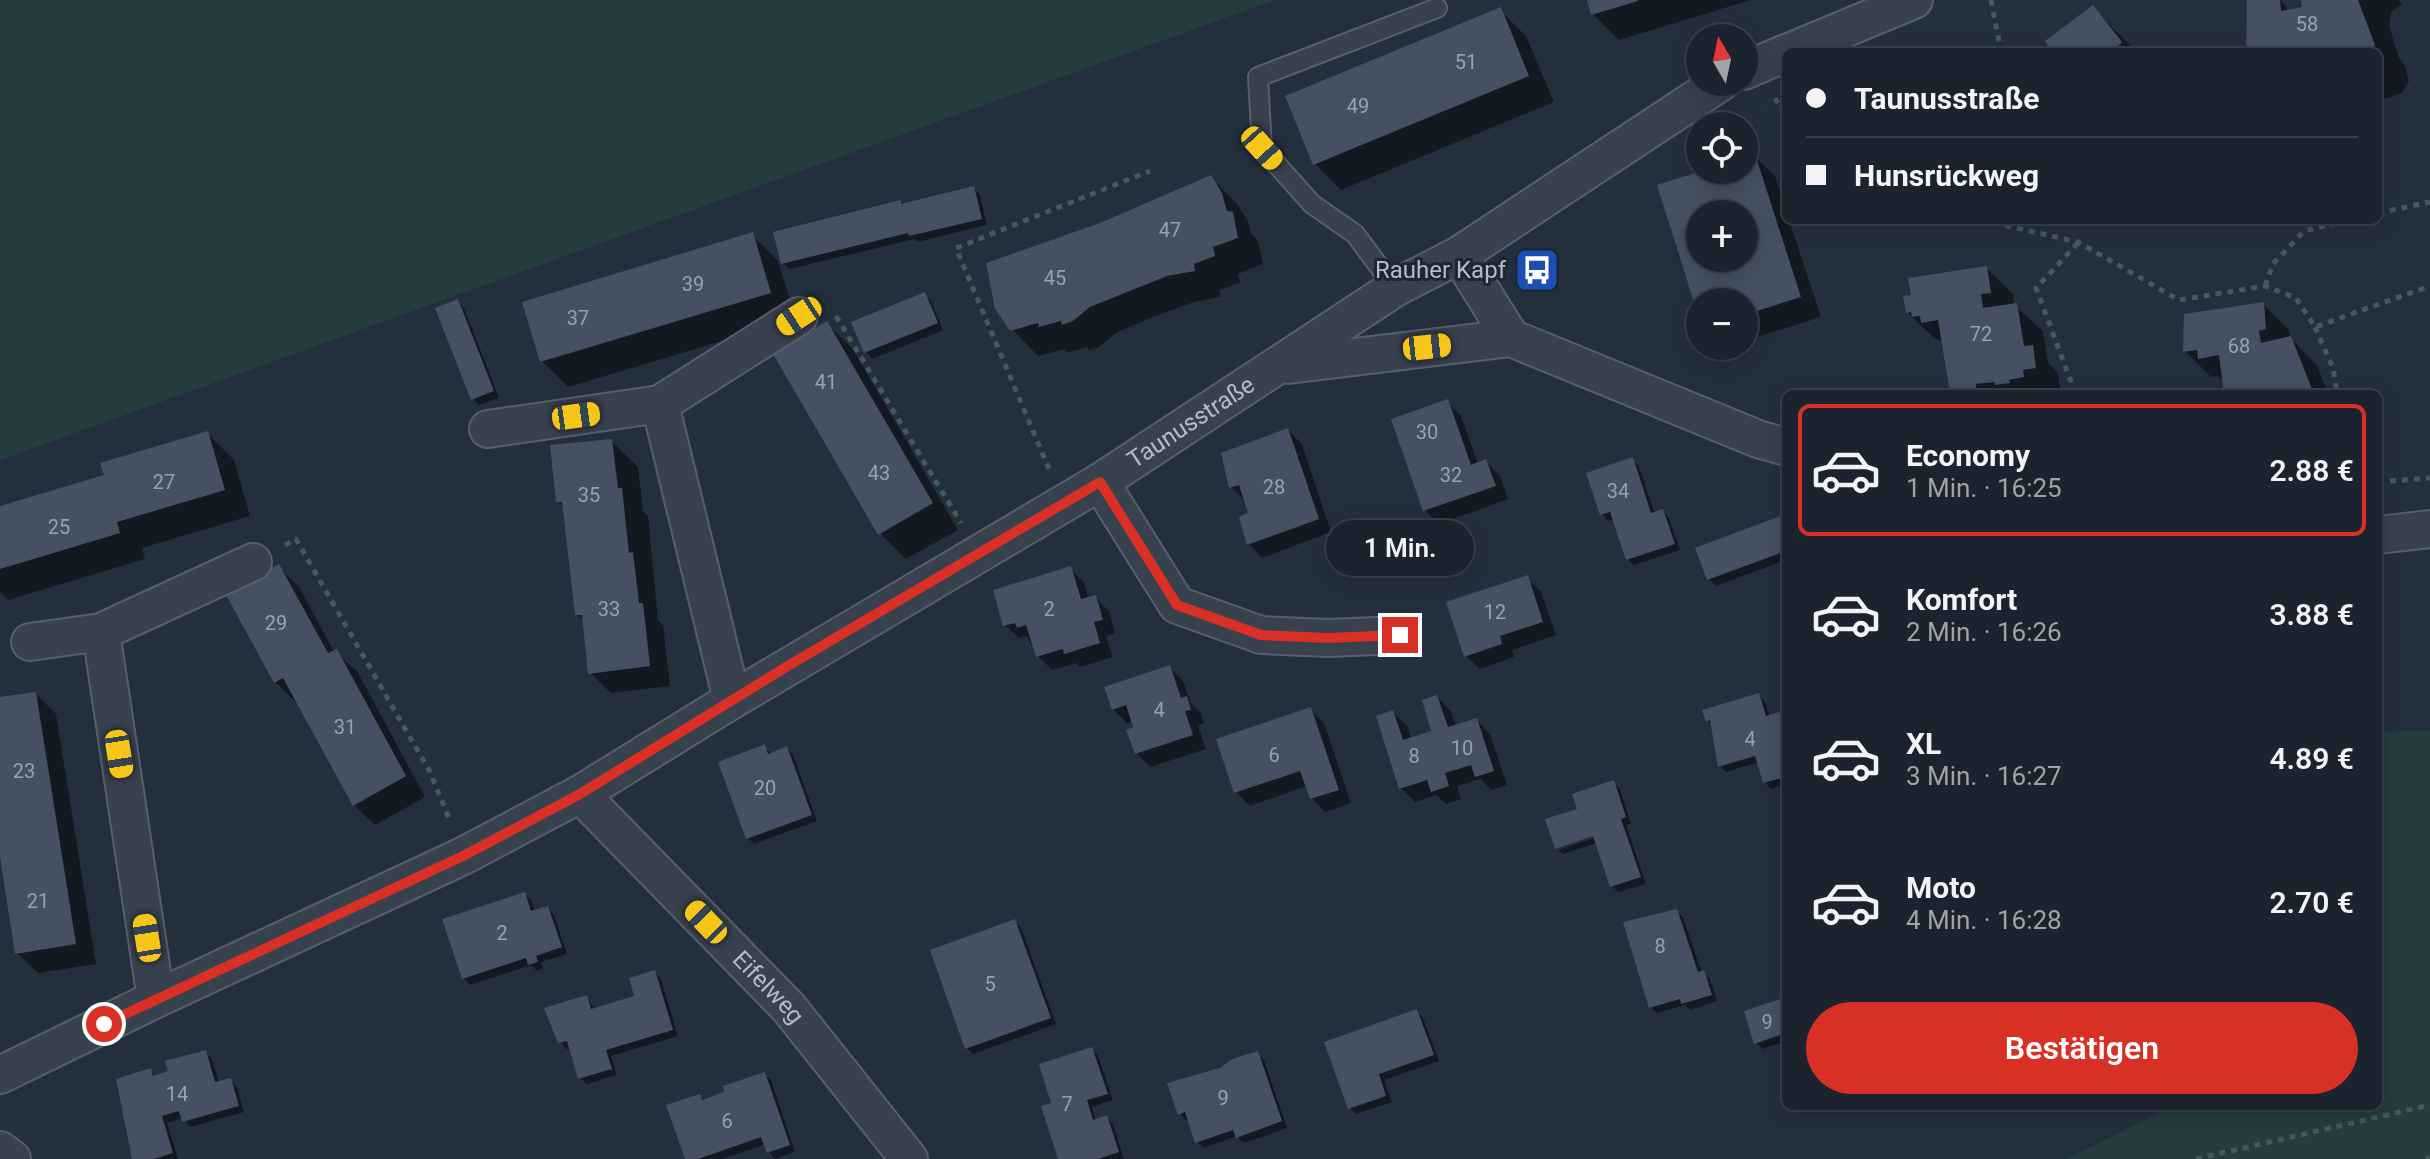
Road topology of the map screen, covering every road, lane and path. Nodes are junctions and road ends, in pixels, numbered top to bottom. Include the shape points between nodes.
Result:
1 (1914, 0) edge
2 (1991, 0) edge
3 (1437, 8) dead end
4 (1800, 48) edge
5 (2000, 48) edge
6 (1782, 55) edge
7 (1758, 65) edge
8 (1700, 96) edge
9 (1150, 171) dead end
10 (2430, 202) edge
11 (2382, 212) edge
12 (1999, 224) edge
13 (2333, 224) edge
14 (2078, 242) junction
15 (1459, 255) junction
16 (2265, 286) junction
17 (2430, 286) edge
18 (1395, 288) junction
19 (799, 316) dead end
20 (2315, 327) junction
21 (1511, 338) junction
22 (852, 345) dead end
23 (1279, 366) junction
24 (2073, 390) edge
25 (2336, 390) edge
26 (660, 404) junction
27 (488, 429) dead end
28 (1782, 446) edge
29 (2430, 478) edge
30 (1100, 482) junction
31 (2382, 482) edge
32 (1063, 503) junction
33 (2430, 529) edge
34 (2382, 535) edge
35 (978, 551) junction
36 (253, 562) joint
37 (101, 632) junction
38 (1400, 635) dead end
39 (30, 642) dead end
40 (732, 700) junction
41 (580, 794) junction
42 (463, 856) junction
43 (156, 999) junction
44 (0, 1075) edge
45 (2430, 1105) edge
46 (0, 1150) edge
47 (12, 1159) edge
48 (909, 1159) edge
49 (2196, 1159) edge

1 - 4 street
2 - 5 path
3 - 18 lane via 1258,77 1262,148 1312,204 1355,234
6 - 7 street
8 - 15 street, Taunusstraße
9 - 32 path via 956,248
10 - 11 path
12 - 14 path
13 - 16 path via 2304,231 2273,264
14 - 16 path via 2179,300
14 - 24 path via 2036,288
15 - 18 street, Taunusstraße
15 - 21 street
16 - 20 path via 2296,298
17 - 20 path
18 - 23 street, Taunusstraße
19 - 26 street
20 - 25 path
21 - 23 street, Taunusstraße
21 - 28 street, Taunusstraße
22 - 35 path
23 - 30 street, Taunusstraße
26 - 27 street
26 - 40 street
29 - 31 path
30 - 32 street, Taunusstraße
30 - 38 street via 1177,605 1261,635
32 - 35 street, Taunusstraße
33 - 34 street
35 - 40 street, Taunusstraße
36 - 37 street
36 - 42 path via 296,539 430,772
37 - 39 street
37 - 43 street
40 - 41 street, Taunusstraße
41 - 42 street, Taunusstraße
41 - 48 street, Eifelweg via 789,1008
42 - 43 street, Taunusstraße
43 - 44 street, Taunusstraße
45 - 49 path
46 - 47 street

